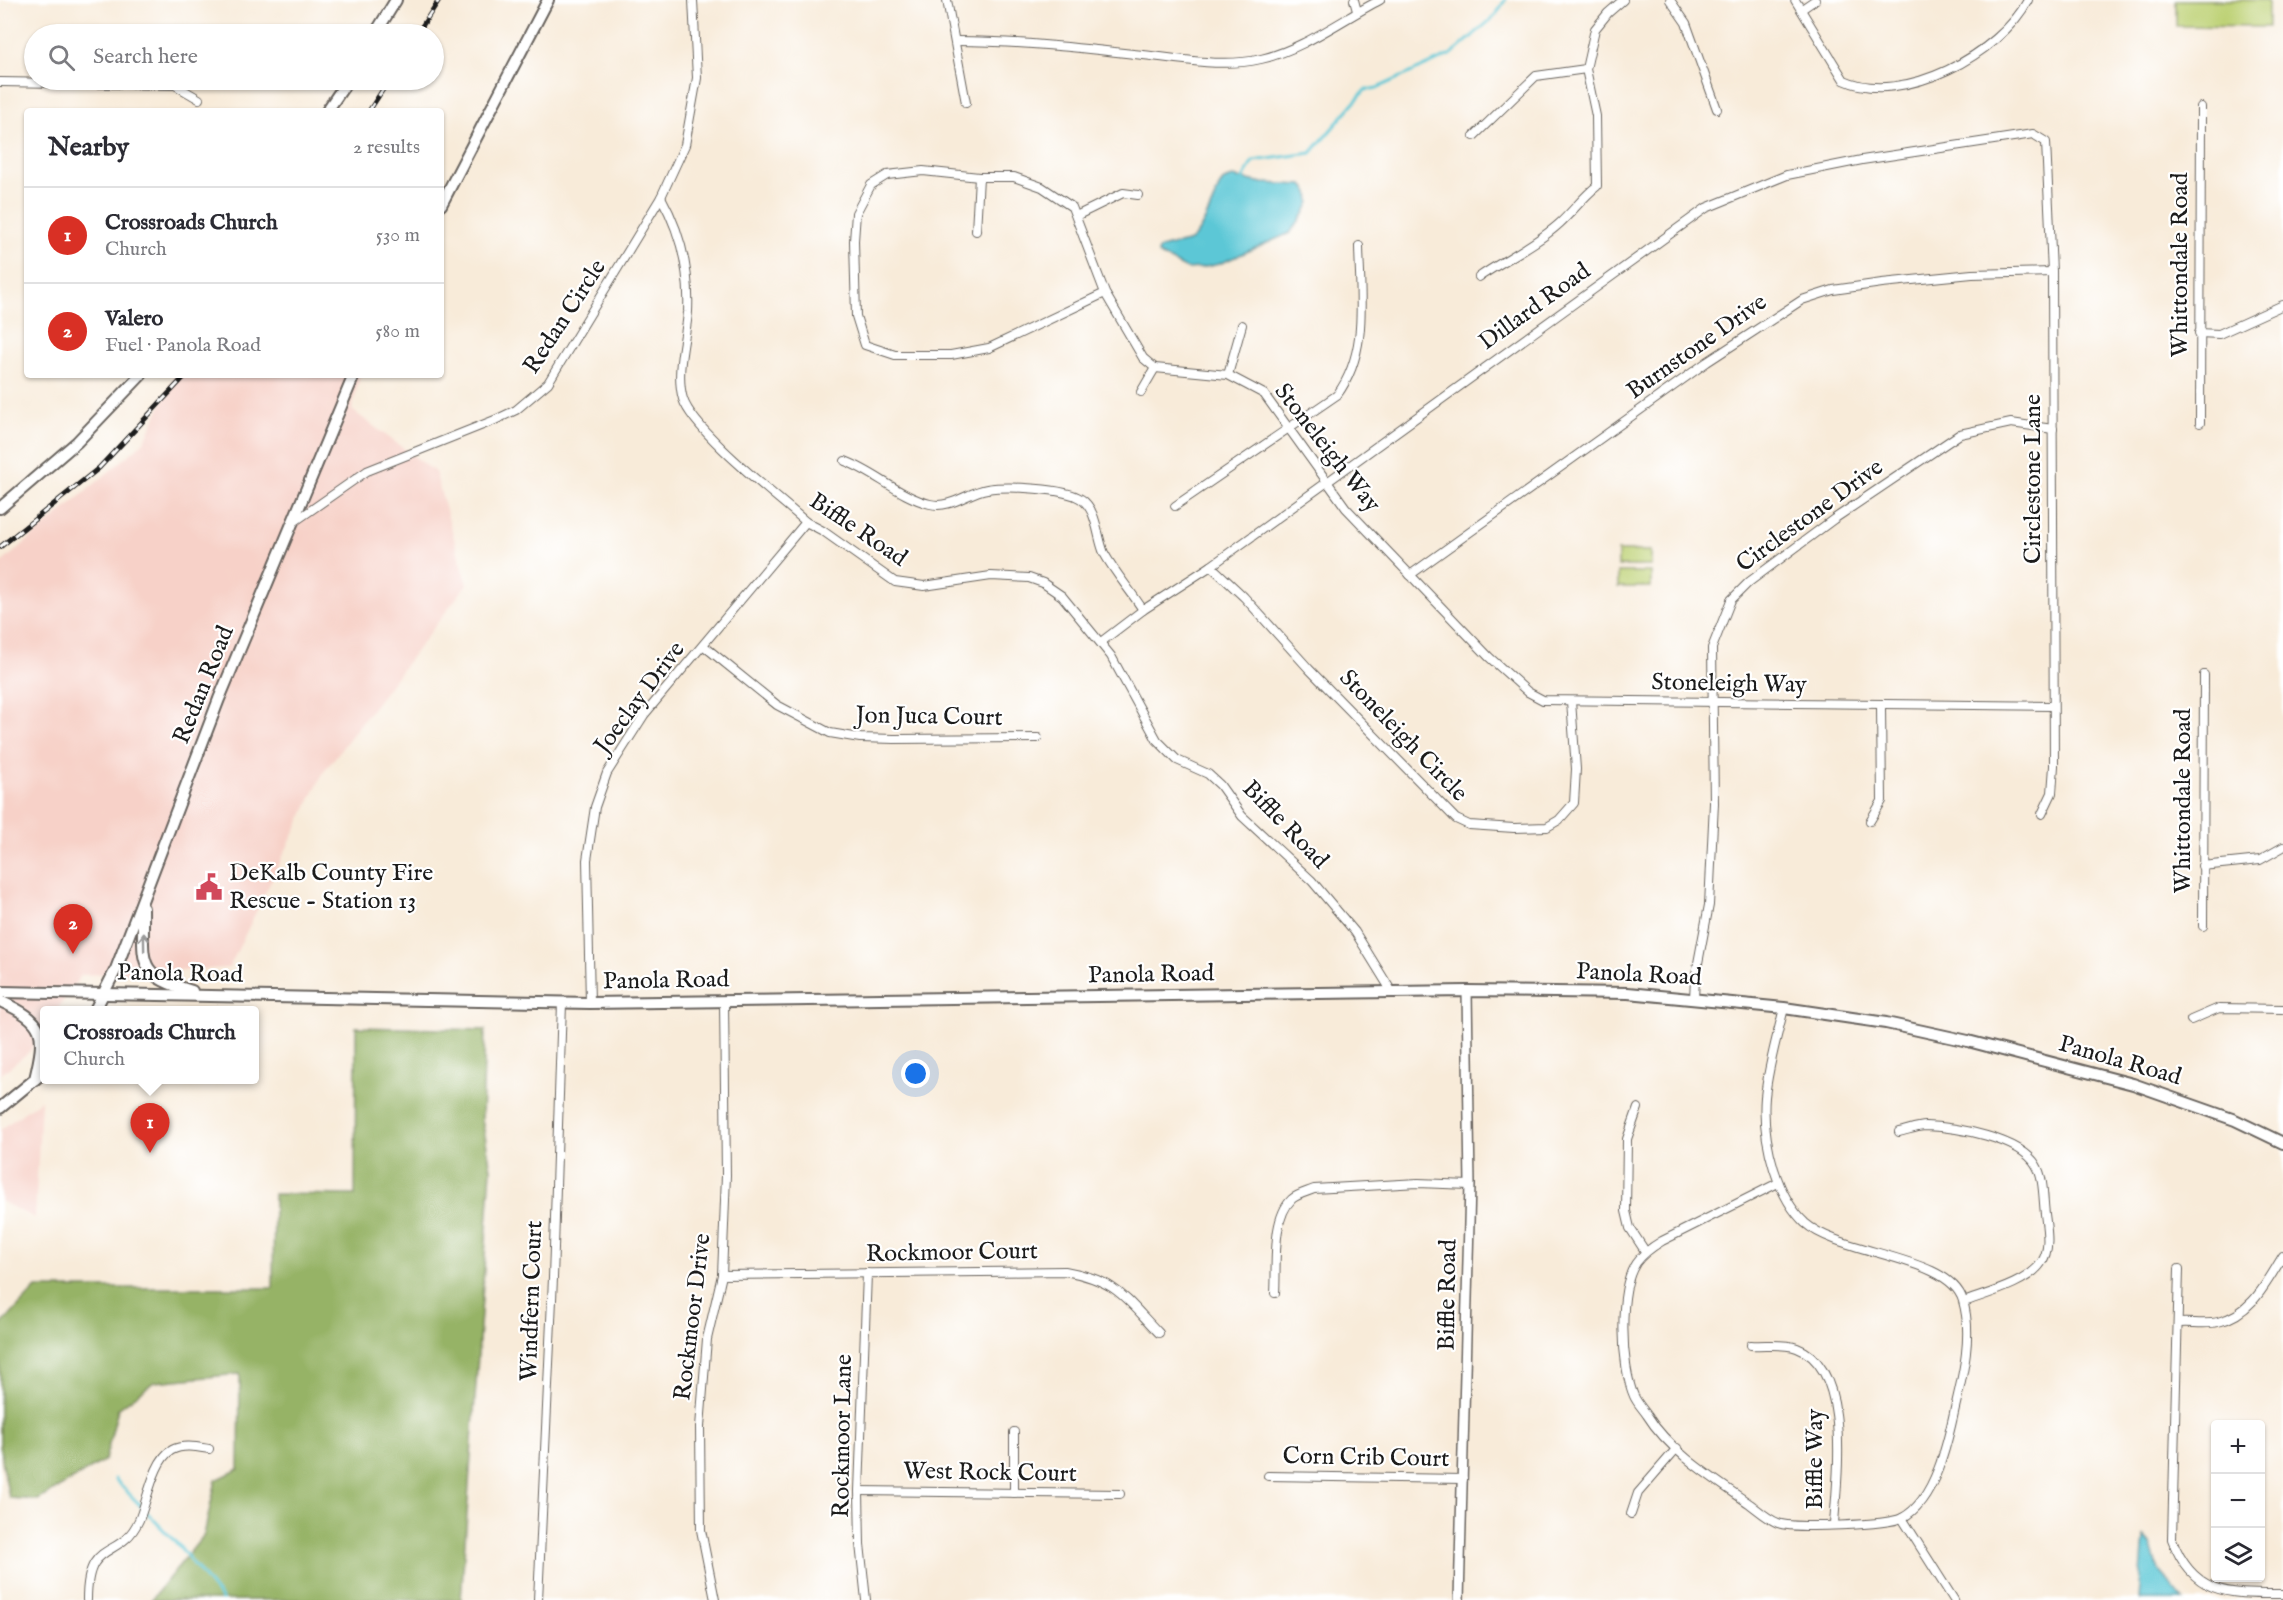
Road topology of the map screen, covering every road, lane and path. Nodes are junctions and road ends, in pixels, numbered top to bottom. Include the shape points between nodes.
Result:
1 (396, 0) edge
2 (548, 0) edge
3 (693, 0) edge
4 (947, 0) edge
5 (1353, 0) edge
6 (1380, 0) edge
7 (1623, 0) edge
8 (1670, 0) edge
9 (1796, 0) edge
10 (1815, 0) edge
11 (2028, 0) edge
12 (1802, 9) junction
13 (1357, 10) junction
14 (381, 24) edge
15 (956, 41) junction
16 (1586, 69) junction
17 (0, 82) edge
18 (24, 82) edge
19 (184, 90) edge
20 (341, 90) edge
21 (200, 99) dead end
22 (966, 103) dead end
23 (2201, 107) dead end
24 (329, 108) edge
25 (1717, 109) dead end
26 (1474, 136) dead end
27 (2046, 142) joint
28 (979, 177) junction
29 (1138, 195) dead end
30 (661, 197) junction
31 (444, 199) edge
32 (1077, 216) junction
33 (976, 231) dead end
34 (1359, 246) dead end
35 (2052, 272) junction
36 (1479, 277) dead end
37 (1105, 293) junction
38 (2283, 305) edge
39 (1242, 325) dead end
40 (2199, 333) junction
41 (1155, 368) junction
42 (1228, 375) junction
43 (138, 378) edge
44 (353, 378) edge
45 (1141, 392) dead end
46 (2200, 423) dead end
47 (1287, 429) junction
48 (2053, 429) junction
49 (845, 461) dead end
50 (1326, 482) junction
51 (1174, 506) dead end
52 (0, 508) edge
53 (294, 522) junction
54 (806, 522) junction
55 (1211, 566) junction
56 (1410, 575) junction
57 (1143, 610) junction
58 (1101, 642) junction
59 (704, 646) junction
60 (2204, 675) dead end
61 (1571, 701) junction
62 (1711, 703) junction
63 (1881, 706) junction
64 (2053, 706) junction
65 (1038, 738) dead end
66 (2042, 814) dead end
67 (1870, 821) dead end
68 (2283, 847) edge
69 (2202, 866) junction
70 (143, 901) junction
71 (2203, 926) dead end
72 (1467, 991) junction
73 (0, 992) edge
74 (1392, 992) junction
75 (106, 993) junction
76 (213, 995) junction
77 (1694, 998) junction
78 (0, 1001) edge
79 (724, 1002) junction
80 (562, 1003) junction
81 (590, 1003) junction
82 (98, 1006) edge
83 (1784, 1008) junction
84 (2283, 1009) edge
85 (2191, 1020) dead end
86 (40, 1030) edge
87 (40, 1052) edge
88 (40, 1074) edge
89 (35, 1079) junction
90 (0, 1108) edge
91 (1638, 1108) dead end
92 (1899, 1132) dead end
93 (2283, 1143) edge
94 (1778, 1183) junction
95 (1470, 1185) junction
96 (1646, 1251) junction
97 (2283, 1256) edge
98 (2179, 1269) dead end
99 (867, 1273) junction
100 (722, 1275) junction
101 (1275, 1293) dead end
102 (1964, 1302) junction
103 (2180, 1323) junction
104 (1159, 1334) dead end
105 (1750, 1345) dead end
106 (1014, 1432) dead end
107 (1677, 1448) junction
108 (209, 1449) dead end
109 (1268, 1476) dead end
110 (1463, 1479) junction
111 (859, 1491) junction
112 (1014, 1493) junction
113 (1120, 1494) dead end
114 (1631, 1514) dead end
115 (1902, 1518) junction
116 (1834, 1524) junction
117 (2283, 1594) edge
118 (87, 1600) edge
119 (538, 1600) edge
120 (715, 1600) edge
121 (866, 1600) edge
122 (1459, 1600) edge
123 (1954, 1600) edge

1 - 14 main road
2 - 31 main road
3 - 30 street, Redan Circle via 698,78 691,125
4 - 15 street
5 - 13 street
6 - 13 street
7 - 16 street via 1595,29
8 - 25 street via 1686,23
9 - 12 street
10 - 12 street
11 - 12 street via 1992,44 1928,79 1910,86 1884,88 1844,80
13 - 15 street via 1299,45 1273,56 1237,62
15 - 22 street
16 - 26 street via 1536,76
16 - 36 street via 1596,116 1597,186 1578,201 1562,222
17 - 18 street
19 - 21 street
20 - 24 main road
23 - 40 street, Whittondale Road
27 - 35 street, Circlestone Lane
27 - 50 street, Dillard Road via 2033,134 1862,160 1787,176 1706,208
28 - 32 street via 1014,177 1042,187 1072,207
28 - 33 street
28 - 37 street via 922,171 887,175 871,185 856,213 853,286 856,316 865,345 895,355 951,355 989,348
29 - 32 street via 1123,193
30 - 53 street, Redan Circle via 556,371 539,392 495,420 367,471
30 - 54 street, Biffle Road via 675,222 686,268 683,399 708,434
32 - 37 street
34 - 47 street via 1361,321 1357,359 1337,395
35 - 48 street, Circlestone Lane
35 - 56 street, Burnstone Drive via 1905,281 1833,290 1802,300 1707,362
37 - 41 street via 1143,358
38 - 40 street via 2219,334
39 - 42 street
40 - 46 street, Whittondale Road
41 - 42 street, Stoneleigh Way
41 - 45 street
42 - 47 street, Stoneleigh Way via 1264,394
43 - 52 main road via 77,442
44 - 53 main road, Redan Road
47 - 50 street, Stoneleigh Way
47 - 51 street
48 - 62 street, Circlestone Drive via 2011,423 1960,434 1749,582 1731,600 1717,632 1712,648
48 - 64 street, Circlestone Lane
49 - 57 street via 866,469 911,498 933,505 951,503 986,489 1060,490 1083,499 1104,552
50 - 55 street, Dillard Road
50 - 56 street, Stoneleigh Way
53 - 70 main road, Redan Road via 219,699
54 - 58 street, Biffle Road via 895,582 924,586 991,576 1043,584 1062,596
54 - 59 street, Joeclay Drive
55 - 57 street, Dillard Road
55 - 61 street, Stoneleigh Circle via 1456,819 1469,825 1547,827 1574,803
56 - 61 street, Stoneleigh Way via 1528,692 1542,700
57 - 58 street, Dillard Road
58 - 74 street, Biffle Road via 1121,671 1156,740 1178,760 1208,774 1242,816 1312,881 1355,932
59 - 65 street, Jon Juca Court via 777,705 830,733 894,739
59 - 81 street, Joeclay Drive via 623,745 607,773 595,807 587,860
60 - 69 street, Whittondale Road
61 - 62 street, Stoneleigh Way
62 - 63 street, Stoneleigh Way
62 - 77 street, Circlestone Drive via 1714,803 1709,905
63 - 64 street, Stoneleigh Way
63 - 67 street via 1882,801
64 - 66 street, Circlestone Lane via 2052,794
68 - 69 street via 2260,860
69 - 71 street, Whittondale Road
70 - 75 main road, Redan Road
76 -> 70 main road via 171,986 150,973 144,962
72 - 74 main road, Panola Road
72 - 77 main road, Panola Road
72 - 95 street, Biffle Road
73 - 75 main road, Panola Road
74 - 79 main road, Panola Road
75 - 76 main road, Panola Road
75 - 82 main road, Redan Road
76 - 80 main road, Panola Road
77 - 83 main road, Panola Road
78 - 86 main road via 36,1022
79 - 81 main road, Panola Road
79 - 100 street, Rockmoor Drive via 726,1175
80 - 81 main road, Panola Road
80 - 119 street, Windfern Court
83 - 93 main road, Panola Road via 1886,1023 2133,1084 2235,1120
83 - 94 street via 1765,1100 1767,1148
84 - 85 street via 2219,1008
87 - 89 main road
88 - 89 main road
89 - 90 main road
91 - 96 street via 1627,1139 1626,1211 1630,1228
92 - 102 street via 1924,1126 2000,1140 2030,1156 2041,1176 2047,1250 2042,1263 2013,1283
94 - 96 street
94 - 102 street via 1805,1223 1830,1239 1929,1270 1951,1282
95 - 101 street via 1314,1189 1301,1194 1291,1200 1280,1221
95 - 110 street, Biffle Road
96 - 107 street via 1628,1282 1625,1362 1634,1396 1652,1423
97 - 103 street via 2254,1302 2241,1312 2217,1322
98 - 103 street
99 - 100 street, Rockmoor Court
99 - 104 street, Rockmoor Court via 1065,1271 1095,1277 1113,1286
99 - 111 street, Rockmoor Lane
100 - 120 street, Rockmoor Drive via 707,1339 700,1427 701,1530
102 - 115 street via 1964,1368 1944,1454 1935,1480
103 - 117 street via 2171,1517 2172,1539 2179,1559 2193,1576 2216,1590
105 - 116 street, Biffle Way via 1797,1348 1815,1360 1829,1377 1836,1406
106 - 112 street
107 - 114 street via 1638,1493
107 - 116 street via 1777,1523
108 - 118 street via 184,1446 161,1459 128,1537 95,1559 88,1576
109 - 110 street, Corn Crib Court
110 - 122 street, Biffle Road
111 - 112 street, West Rock Court
111 - 121 street, Rockmoor Lane
112 - 113 street, West Rock Court
115 - 116 street via 1875,1524
115 - 123 street

